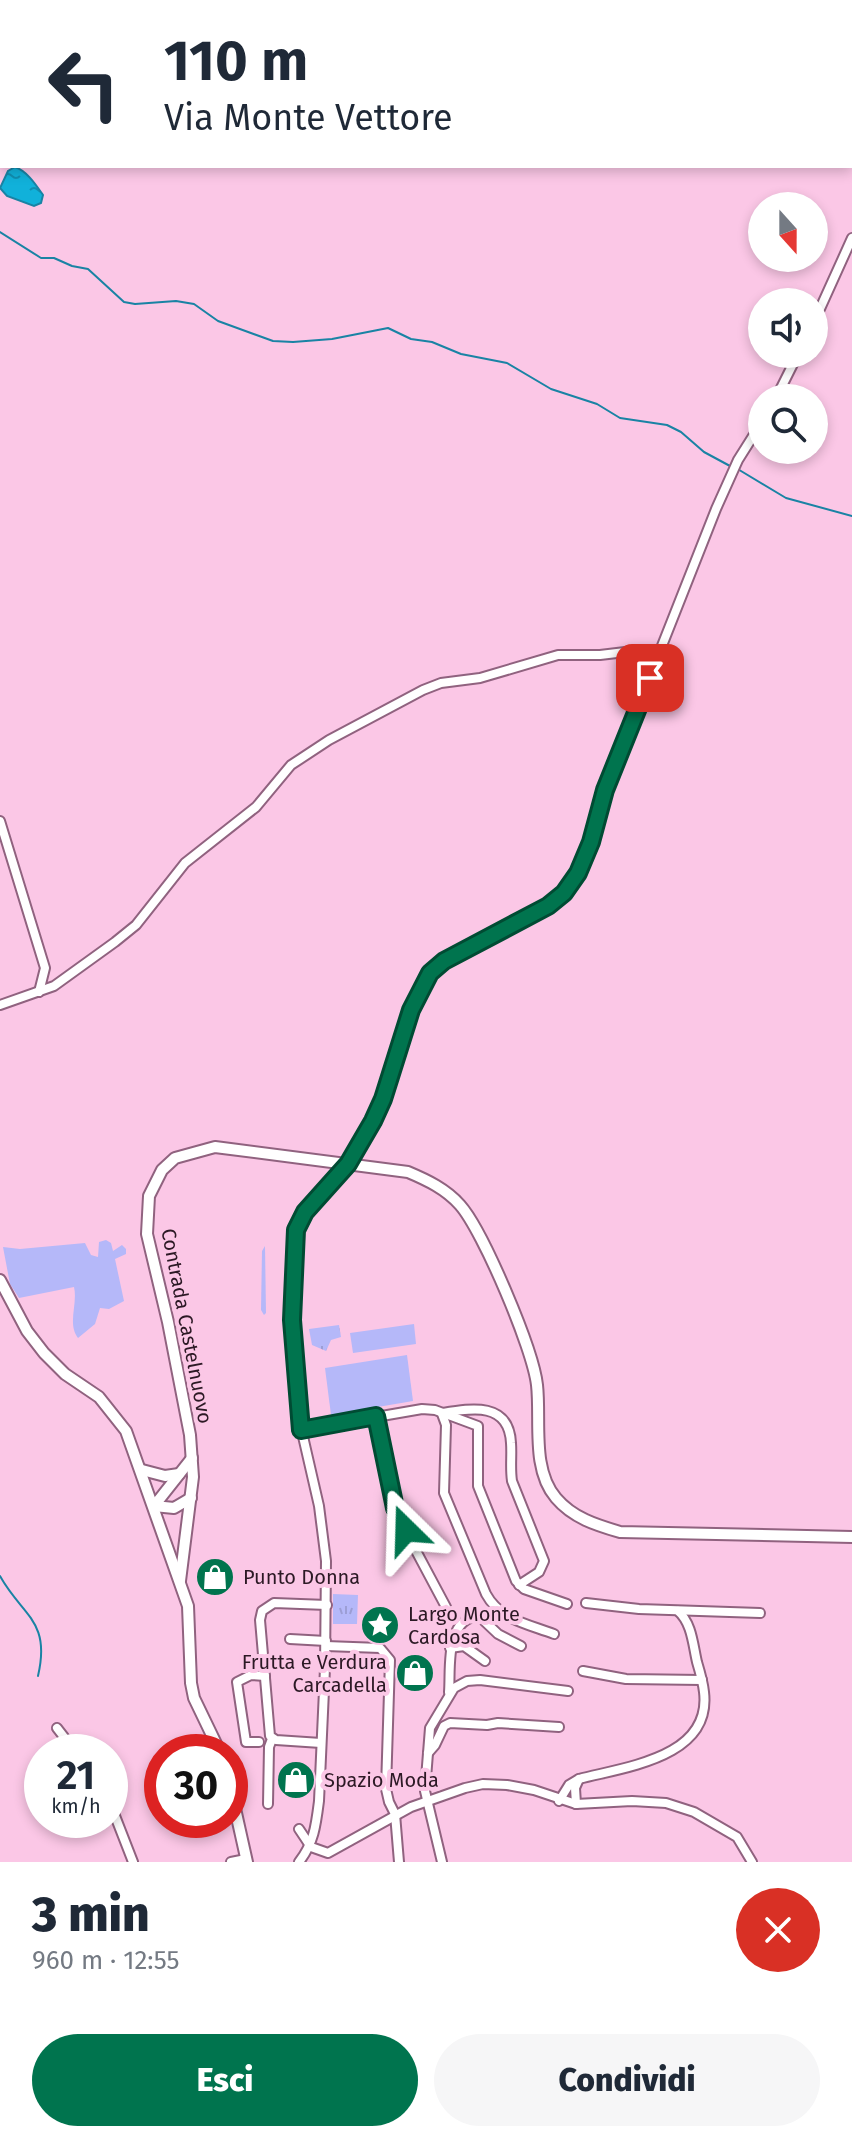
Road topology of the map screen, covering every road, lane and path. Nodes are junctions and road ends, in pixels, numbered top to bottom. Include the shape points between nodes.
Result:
1 (852, 238) edge
2 (828, 291) edge
3 (748, 444) edge
4 (660, 655) junction
5 (0, 821) edge
6 (39, 992) junction
7 (0, 1005) edge
8 (348, 1164) junction
9 (0, 1280) edge
10 (442, 1414) junction
11 (376, 1416) junction
12 (301, 1430) junction
13 (192, 1458) junction
14 (142, 1470) junction
15 (179, 1474) junction
16 (191, 1498) junction
17 (154, 1506) junction
18 (852, 1537) edge
19 (180, 1581) junction
20 (519, 1585) junction
21 (586, 1603) dead end
22 (567, 1604) dead end
23 (327, 1605) junction
24 (446, 1607) dead end
25 (678, 1611) junction
26 (706, 1611) junction
27 (760, 1613) dead end
28 (690, 1629) junction
29 (554, 1634) dead end
30 (290, 1639) dead end
31 (326, 1643) junction
32 (521, 1646) dead end
33 (450, 1648) junction
34 (485, 1661) dead end
35 (583, 1671) dead end
36 (265, 1676) junction
37 (702, 1680) junction
38 (568, 1691) dead end
39 (449, 1696) junction
40 (559, 1727) dead end
41 (57, 1728) dead end
42 (62, 1734) edge
43 (210, 1734) edge
44 (272, 1739) junction
45 (259, 1742) dead end
46 (321, 1743) junction
47 (427, 1753) junction
48 (579, 1779) junction
49 (559, 1801) junction
50 (426, 1802) junction
51 (268, 1804) dead end
52 (576, 1804) junction
53 (395, 1814) junction
54 (299, 1829) dead end
55 (124, 1838) edge
56 (242, 1838) edge
57 (311, 1847) junction
58 (247, 1860) edge
59 (133, 1862) edge
60 (231, 1862) edge
61 (299, 1862) edge
62 (399, 1862) edge
63 (442, 1862) edge
64 (752, 1862) edge

1 - 2 street
3 - 4 street via 731,474
4 - 6 street via 642,650 558,655 480,678 441,683 329,740 291,765 256,807 185,863 136,925
4 - 8 street via 578,873 548,906 430,973 411,1010 383,1099
5 - 6 street via 45,968
6 - 7 street
8 - 12 street via 305,1212 295,1237 292,1320
8 - 13 main road, Contrada Castelnuovo via 215,1147 175,1158 162,1170 149,1196 147,1234
8 - 18 main road, Contrada Castelnuovo via 408,1172 460,1205 483,1243 530,1354 538,1386 539,1454 547,1480 555,1497 584,1521 620,1532
9 - 14 main road via 44,1353 117,1416
10 - 11 street via 422,1409
10 - 20 street via 478,1426 478,1486
10 - 20 street via 493,1411 508,1427 512,1481 544,1561 539,1572
10 - 29 street via 444,1493 486,1594 503,1615
11 - 12 street
11 - 24 street via 398,1517
12 - 23 street via 324,1539
13 - 15 main road
13 - 16 main road, Contrada Castelnuovo
14 - 15 main road
14 - 17 main road
15 - 17 main road
16 - 17 main road via 174,1508
16 - 19 main road, Contrada Castelnuovo
17 - 19 main road
19 - 43 main road via 188,1606 191,1683
20 - 22 street
21 - 25 street
23 - 31 street
23 - 36 street via 266,1606 260,1620
25 - 26 street
25 - 28 street
26 - 27 street
26 - 28 street
28 - 37 street
30 - 31 street
31 - 46 street
31 - 53 street via 380,1648 390,1660 386,1789
32 - 33 street via 475,1615
33 - 34 street via 464,1646
33 - 39 street
35 - 37 street via 626,1679
36 - 44 street
36 - 45 street via 237,1682 246,1742
37 - 48 street via 704,1704 686,1743 667,1754
38 - 39 street via 480,1680 462,1683
39 - 47 street via 430,1728
40 - 47 street via 450,1723
41 - 42 street
44 - 46 street
44 - 51 street
46 - 57 street
47 - 50 street
48 - 49 street
48 - 52 street
49 - 50 street via 521,1787 483,1784
49 - 52 street
50 - 53 street
50 - 63 street
52 - 64 street via 666,1803 694,1812 737,1837
53 - 57 street via 334,1852
53 - 62 street
54 - 57 street
55 - 59 street
56 - 58 main road
57 - 61 street
58 - 60 street

